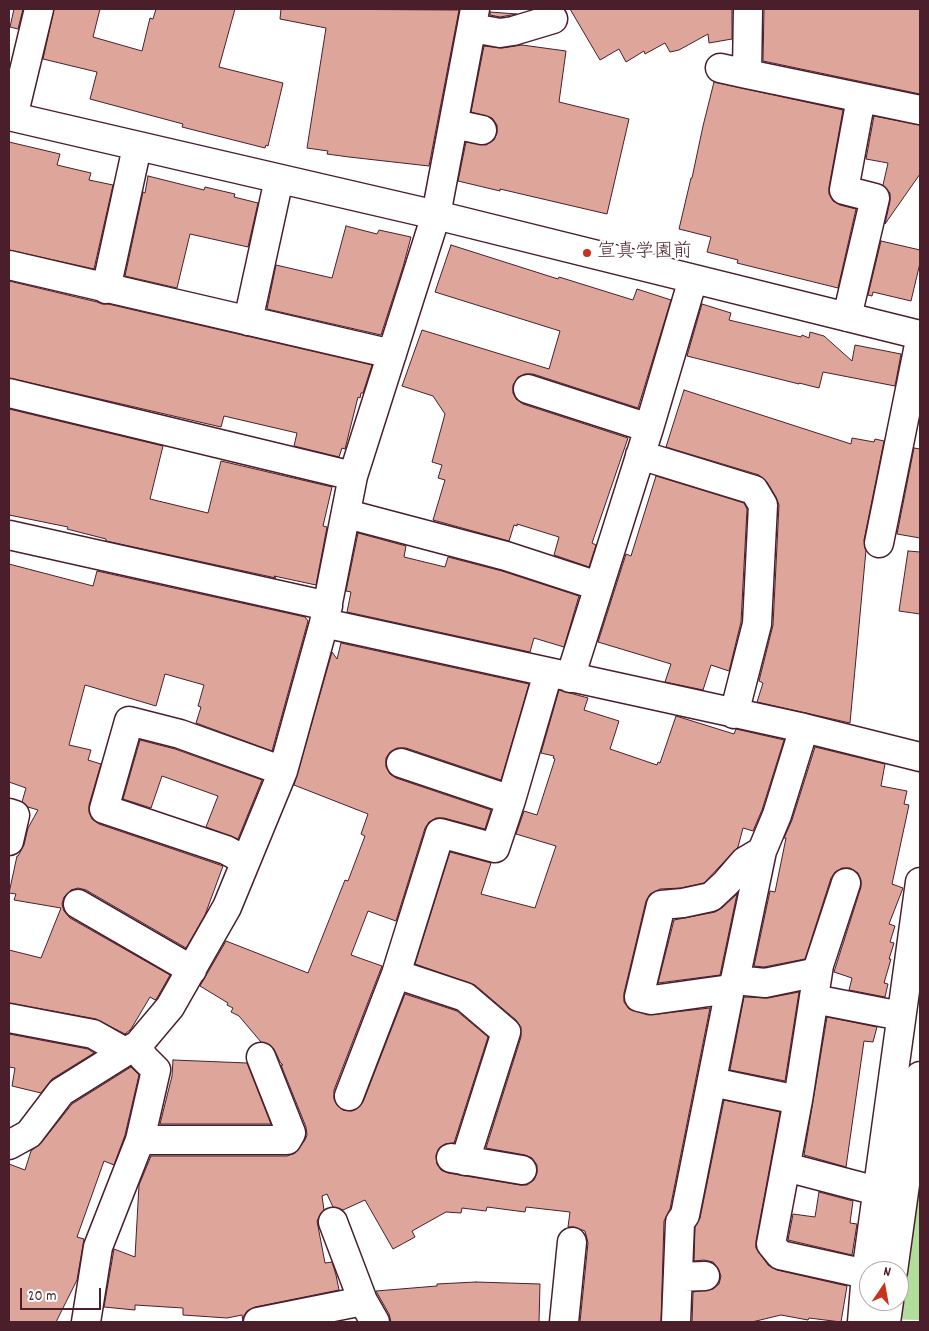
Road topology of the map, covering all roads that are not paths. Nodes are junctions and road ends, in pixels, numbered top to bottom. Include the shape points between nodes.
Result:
1 (38, 9) edge
2 (748, 9) edge
3 (473, 18) edge
4 (553, 19) dead end
5 (720, 68) dead end
6 (747, 74) junction
7 (861, 98) junction
8 (920, 110) edge
9 (11, 117) edge
10 (454, 124) junction
11 (482, 130) dead end
12 (137, 147) junction
13 (279, 179) junction
14 (436, 215) junction
15 (9, 265) edge
16 (693, 279) junction
17 (106, 289) junction
18 (847, 317) junction
19 (248, 321) junction
20 (920, 334) edge
21 (920, 340) edge
22 (392, 354) junction
23 (528, 390) dead end
24 (9, 393) edge
25 (649, 428) junction
26 (640, 455) junction
27 (353, 476) junction
28 (347, 514) junction
29 (9, 535) edge
30 (878, 543) dead end
31 (598, 586) junction
32 (326, 615) junction
33 (559, 675) junction
34 (734, 714) junction
35 (804, 728) junction
36 (920, 757) edge
37 (401, 763) dead end
38 (283, 771) junction
39 (511, 800) junction
40 (9, 813) edge
41 (9, 841) edge
42 (762, 851) junction
43 (246, 861) junction
44 (846, 882) dead end
45 (920, 882) edge
46 (78, 904) dead end
47 (192, 970) junction
48 (818, 972) junction
49 (396, 974) junction
50 (733, 985) junction
51 (814, 999) junction
52 (901, 1016) junction
53 (9, 1018) edge
54 (131, 1049) junction
55 (261, 1057) dead end
56 (920, 1076) edge
57 (712, 1082) junction
58 (349, 1096) dead end
59 (798, 1100) junction
60 (140, 1140) junction
61 (9, 1146) edge
62 (786, 1166) junction
63 (522, 1170) dead end
64 (877, 1191) junction
65 (334, 1222) dead end
66 (572, 1242) dead end
67 (868, 1261) edge
68 (894, 1261) edge
69 (859, 1272) edge
70 (705, 1276) dead end
71 (678, 1277) junction
72 (369, 1312) edge
73 (86, 1322) edge
74 (91, 1322) edge
75 (258, 1322) edge
76 (564, 1322) edge
77 (676, 1322) edge

1 - 9 street
2 - 6 street
3 - 4 street via 500,33
3 - 10 street
5 - 6 street
6 - 7 street
7 - 8 street
7 - 18 street via 844,190 875,198
9 - 12 street
10 - 11 street
10 - 14 street
12 - 13 street
12 - 17 street
13 - 14 street
13 - 19 street
14 - 16 street
14 - 22 street
15 - 17 street
16 - 18 street
16 - 25 street
17 - 19 street
18 - 20 street
19 - 22 street
21 - 30 street
22 - 27 street
23 - 25 street
24 - 27 street
25 - 26 street
26 - 31 street
26 - 34 street via 754,490 764,505 757,624
27 - 28 street
28 - 31 street via 506,556
28 - 32 street
29 - 32 street
31 - 33 street
32 - 33 street
32 - 38 street
33 - 34 street
33 - 39 street
34 - 35 street
35 - 36 street
35 - 42 street via 777,815
37 - 39 street
38 - 43 street
38 - 43 street via 180,734 129,721 104,809 226,850
39 - 49 street via 495,848 440,833
40 - 41 street via 15,815
42 - 50 street
42 - 50 street via 745,861 711,897 661,905 639,997 652,1000
43 - 47 street via 227,907
44 - 48 street
45 - 52 street
46 - 47 street
47 - 54 street via 170,1007
48 - 50 street via 765,983
48 - 51 street
49 - 58 street
49 - 63 street via 466,997 506,1032 458,1159
50 - 57 street
51 - 52 street
51 - 59 street
52 - 64 street
53 - 54 street via 93,1034
54 - 60 street via 156,1070
54 - 61 street via 61,1092 29,1134
55 - 60 street via 291,1133 287,1140
56 - 68 street
57 - 59 street
57 - 71 street via 685,1215 680,1222
59 - 62 street
60 - 73 street via 98,1247
62 - 64 street
62 - 69 street via 772,1244 780,1255
64 - 67 street
65 - 72 street
66 - 76 street
70 - 71 street
71 - 77 street
72 - 75 street
73 - 74 street

